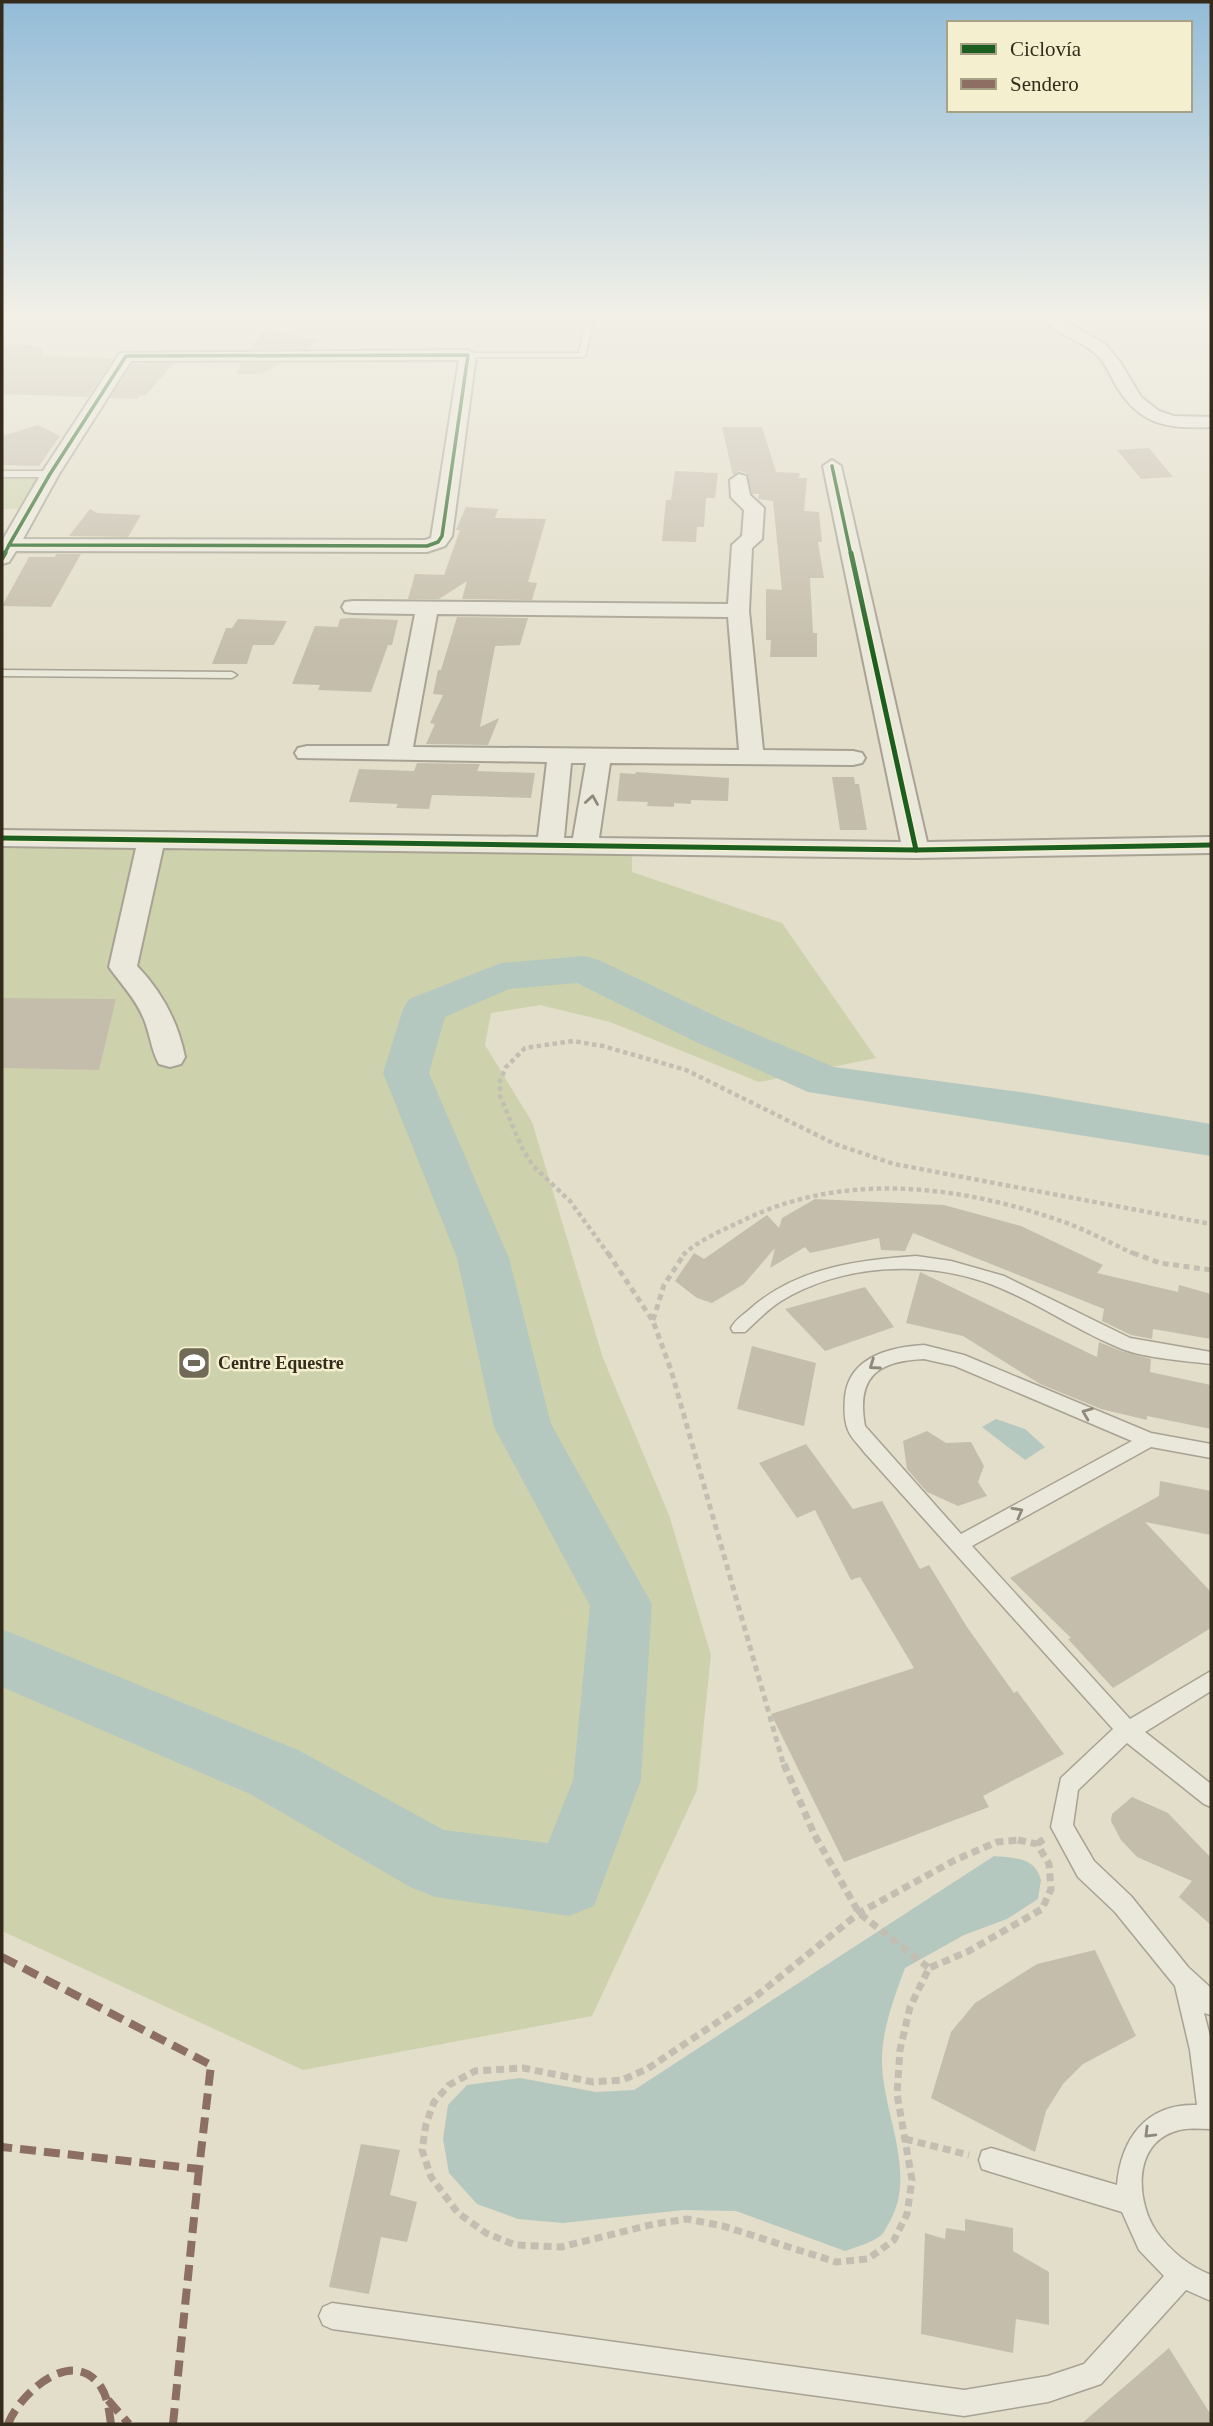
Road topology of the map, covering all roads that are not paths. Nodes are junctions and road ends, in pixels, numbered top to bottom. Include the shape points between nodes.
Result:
1 (77, 431) edge
2 (457, 431) edge
3 (832, 466) dead end
4 (2, 474) edge
5 (50, 474) junction
6 (740, 488) dead end
7 (6, 552) edge
8 (353, 607) dead end
9 (427, 608) junction
10 (738, 611) junction
11 (2, 673) edge
12 (232, 675) dead end
13 (307, 753) dead end
14 (400, 754) junction
15 (560, 755) junction
16 (599, 755) junction
17 (752, 757) junction
18 (853, 758) dead end
19 (2, 838) edge
20 (151, 842) junction
21 (550, 844) junction
22 (585, 845) junction
23 (1211, 845) edge
24 (916, 850) junction
25 (170, 1057) dead end
26 (739, 1328) dead end
27 (1211, 1358) edge
28 (1149, 1440) junction
29 (1211, 1451) edge
30 (958, 1545) junction
31 (1211, 1680) edge
32 (1128, 1731) junction
33 (1211, 1797) edge
34 (1185, 1981) junction
35 (1211, 2004) edge
36 (1211, 2117) edge
37 (991, 2160) road end
38 (1131, 2202) junction
39 (1182, 2275) junction
40 (1211, 2288) edge
41 (331, 2316) dead end

1 - 5 street
2 - 7 street via 442,536 427,546
3 - 24 street
4 - 5 lane
5 - 7 street
6 - 10 street via 754,508 752,539 735,530
8 - 9 street
9 - 10 street
9 - 14 street
10 - 17 street
11 - 12 lane
13 - 14 street
14 - 15 street
15 - 16 street
15 - 21 street
16 - 17 street
22 -> 16 street
17 - 18 street
19 - 20 street
20 - 21 street
20 - 25 street via 123,967 145,989 159,1015
21 - 22 street
22 - 24 street
23 - 24 street
26 - 27 lane via 774,1297 820,1276 916,1262 951,1266 998,1280 1126,1344
28 - 29 lane
30 -> 28 lane
28 -> 30 lane via 958,1360 924,1352 882,1359 866,1370 855,1386 856,1428
30 - 32 lane
31 - 32 lane
32 - 33 lane
32 - 34 lane via 1068,1785 1062,1827 1086,1869 1123,1904
34 - 35 lane
34 - 36 lane via 1202,2050
36 -> 38 lane via 1186,2114 1147,2132 1129,2175
37 - 38 lane
38 - 39 lane via 1159,2255
39 - 40 lane
39 - 41 lane via 1092,2375 1048,2389 964,2403

